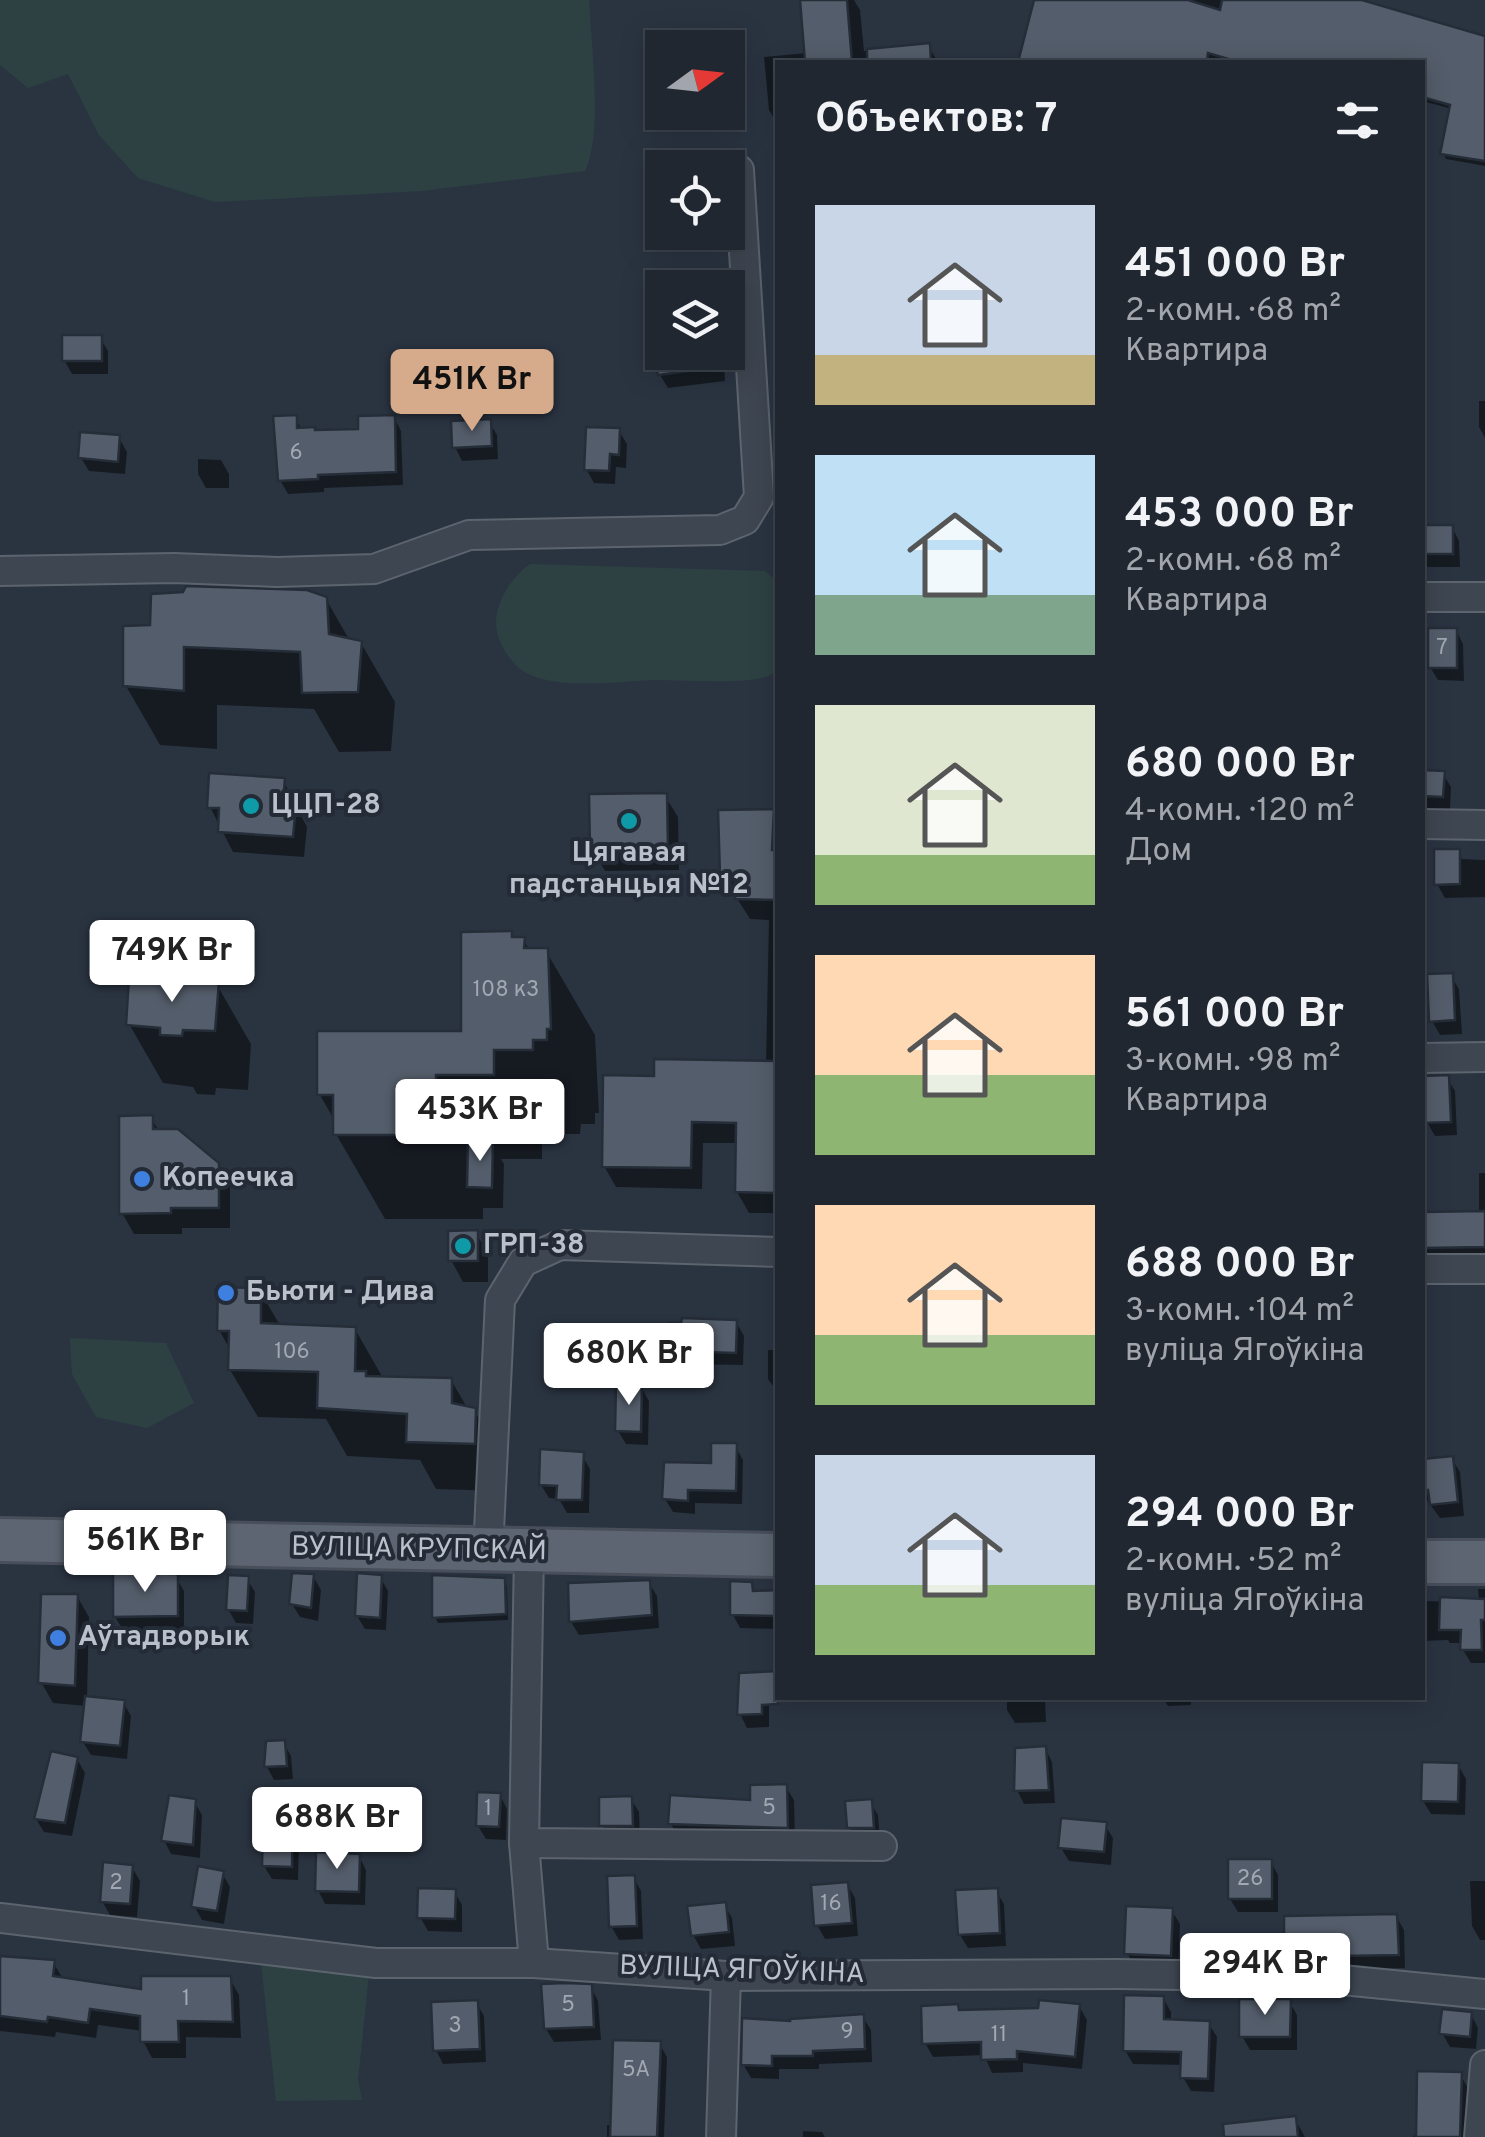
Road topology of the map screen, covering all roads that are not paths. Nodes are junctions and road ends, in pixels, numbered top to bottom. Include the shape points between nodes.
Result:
1 (744, 250) edge
2 (0, 571) edge
3 (1425, 597) edge
4 (1485, 597) edge
5 (1425, 824) edge
6 (1485, 825) edge
7 (1485, 1057) edge
8 (1425, 1058) edge
9 (775, 1252) edge
10 (1425, 1268) edge
11 (1485, 1269) edge
12 (0, 1540) edge
13 (509, 1552) junction
14 (775, 1555) edge
15 (1425, 1562) edge
16 (1485, 1562) edge
17 (524, 1843) junction
18 (882, 1846) dead end
19 (0, 1918) edge
20 (534, 1963) junction
21 (726, 1976) junction
22 (1485, 1994) edge
23 (1485, 2064) edge
24 (721, 2137) edge
25 (1479, 2137) edge

1 - 2 street via 759,498 745,520 720,530 470,535 374,569
3 - 4 street
5 - 6 street
7 - 8 street
9 - 13 street via 560,1245 523,1262 500,1300
10 - 11 street
12 - 13 main road, ВУЛІЦА КРУПСКАЙ
13 - 14 main road, ВУЛІЦА КРУПСКАЙ
13 - 17 street
15 - 16 main road
17 - 18 street
17 - 20 street
19 - 20 street, ВУЛІЦА ЯГОЎКІНА via 376,1963
20 - 21 street, ВУЛІЦА ЯГОЎКІНА
21 - 22 street, ВУЛІЦА ЯГОЎКІНА via 1312,1977
21 - 24 street
23 - 25 street

